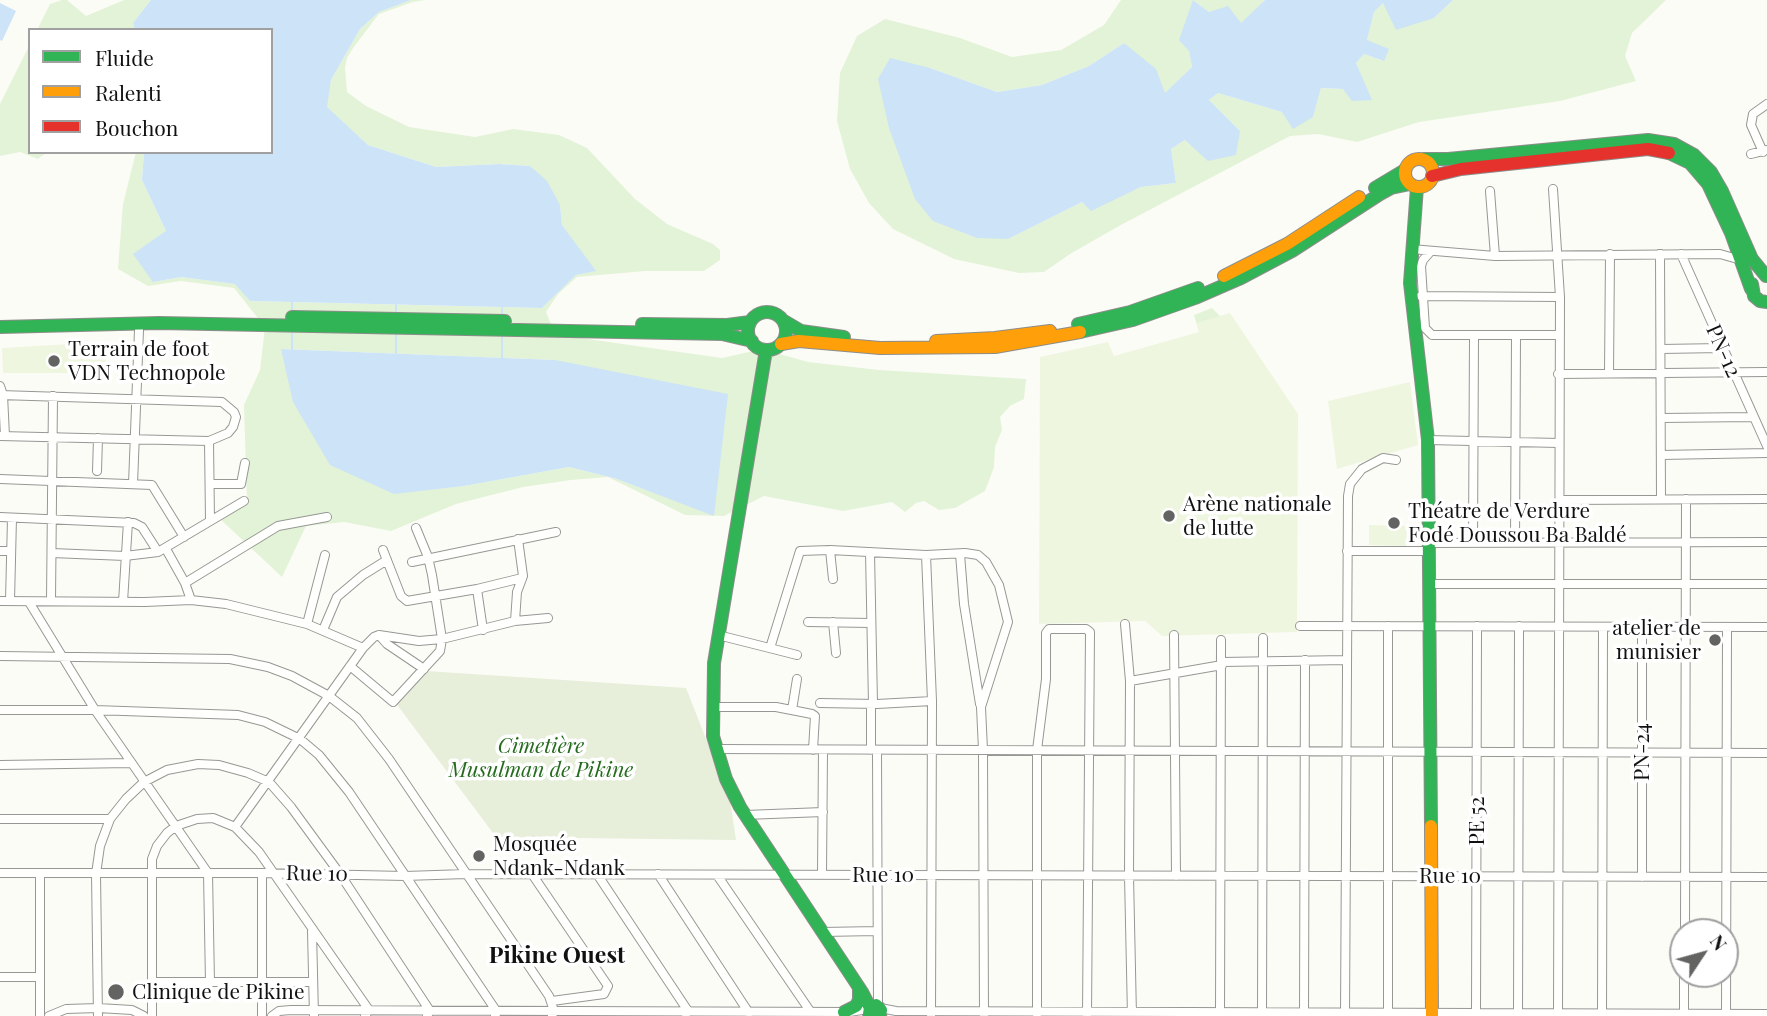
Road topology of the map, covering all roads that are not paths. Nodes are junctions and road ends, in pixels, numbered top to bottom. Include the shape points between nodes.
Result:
1 (1767, 104) edge
2 (1765, 151) edge
3 (1751, 154) dead end
4 (1424, 159) junction
5 (1405, 170) junction
6 (1432, 176) junction
7 (1413, 185) junction
8 (1553, 190) dead end
9 (1490, 191) dead end
10 (1412, 249) junction
11 (1431, 251) junction
12 (1610, 254) junction
13 (1660, 254) junction
14 (1681, 254) junction
15 (1559, 255) junction
16 (1495, 256) junction
17 (1741, 260) junction
18 (1766, 276) edge
19 (1751, 289) junction
20 (1422, 296) junction
21 (1560, 298) junction
22 (1765, 304) edge
23 (0, 319) edge
24 (784, 321) junction
25 (750, 322) junction
26 (225, 324) junction
27 (0, 327) edge
28 (139, 330) junction
29 (0, 334) edge
30 (1559, 335) junction
31 (1516, 336) junction
32 (1474, 337) junction
33 (752, 341) junction
34 (781, 344) junction
35 (1721, 348) junction
36 (1661, 349) junction
37 (766, 350) junction
38 (1732, 372) junction
39 (1767, 372) edge
40 (1609, 373) junction
41 (1661, 373) junction
42 (1558, 374) junction
43 (0, 386) edge
44 (2, 395) edge
45 (53, 396) junction
46 (137, 399) junction
47 (1753, 417) junction
48 (1661, 418) junction
49 (2, 436) edge
50 (52, 437) junction
51 (98, 438) junction
52 (136, 439) junction
53 (1428, 440) junction
54 (1515, 440) junction
55 (209, 441) junction
56 (1473, 441) junction
57 (1559, 443) junction
58 (1767, 446) edge
59 (1767, 453) edge
60 (1661, 455) junction
61 (1396, 460) dead end
62 (245, 463) dead end
63 (97, 471) dead end
64 (0, 479) edge
65 (52, 480) junction
66 (133, 484) junction
67 (210, 484) junction
68 (1661, 499) junction
69 (1686, 499) junction
70 (1767, 499) edge
71 (1560, 500) junction
72 (244, 501) dead end
73 (0, 517) edge
74 (327, 517) dead end
75 (12, 518) junction
76 (53, 519) junction
77 (210, 521) junction
78 (128, 522) junction
79 (415, 528) dead end
80 (556, 532) dead end
81 (184, 537) junction
82 (518, 539) junction
83 (1515, 541) junction
84 (1560, 541) junction
85 (1473, 542) junction
86 (1686, 542) junction
87 (1767, 542) edge
88 (1429, 547) junction
89 (162, 550) junction
90 (383, 550) dead end
91 (830, 550) junction
92 (0, 551) edge
93 (11, 551) junction
94 (1347, 551) junction
95 (870, 552) junction
96 (52, 553) junction
97 (960, 554) junction
98 (326, 555) dead end
99 (926, 555) junction
100 (125, 556) junction
101 (428, 557) junction
102 (387, 560) junction
103 (412, 562) dead end
104 (522, 578) junction
105 (833, 579) dead end
106 (186, 583) junction
107 (1429, 584) junction
108 (1560, 584) junction
109 (1686, 584) junction
110 (1767, 584) edge
111 (477, 589) junction
112 (436, 597) junction
113 (51, 600) junction
114 (191, 600) junction
115 (0, 601) edge
116 (10, 601) junction
117 (29, 602) junction
118 (123, 602) junction
119 (548, 618) dead end
120 (515, 621) junction
121 (808, 622) dead end
122 (833, 622) junction
123 (872, 622) junction
124 (307, 624) junction
125 (1125, 624) dead end
126 (1300, 626) dead end
127 (1346, 626) junction
128 (1388, 626) junction
129 (1429, 626) junction
130 (1477, 626) junction
131 (1519, 626) junction
132 (1559, 627) junction
133 (1603, 627) junction
134 (1642, 627) junction
135 (1686, 627) junction
136 (1727, 627) junction
137 (1767, 627) edge
138 (482, 629) junction
139 (323, 630) junction
140 (379, 635) junction
141 (718, 635) junction
142 (1174, 635) dead end
143 (1263, 638) dead end
144 (442, 639) junction
145 (1221, 640) dead end
146 (363, 648) junction
147 (769, 648) junction
148 (836, 653) dead end
149 (796, 654) dead end
150 (0, 656) edge
151 (62, 656) junction
152 (1305, 660) junction
153 (1346, 660) junction
154 (1263, 661) junction
155 (1222, 664) junction
156 (350, 666) junction
157 (424, 669) junction
158 (1175, 672) junction
159 (797, 679) dead end
160 (1130, 681) junction
161 (328, 696) junction
162 (933, 701) junction
163 (820, 703) dead end
164 (872, 704) junction
165 (712, 707) junction
166 (981, 707) junction
167 (0, 710) edge
168 (95, 710) junction
169 (792, 710) junction
170 (300, 739) junction
171 (716, 749) junction
172 (818, 750) junction
173 (874, 750) junction
174 (931, 750) junction
175 (983, 750) junction
176 (1037, 750) junction
177 (1088, 751) junction
178 (1130, 751) junction
179 (1175, 751) junction
180 (1221, 751) junction
181 (1263, 751) junction
182 (1305, 751) junction
183 (1346, 751) junction
184 (1388, 751) junction
185 (1430, 752) junction
186 (1477, 752) junction
187 (1519, 752) junction
188 (1560, 752) junction
189 (1602, 752) junction
190 (1642, 752) junction
191 (1685, 752) junction
192 (1727, 753) junction
193 (1767, 753) edge
194 (131, 763) junction
195 (0, 765) edge
196 (144, 782) junction
197 (269, 782) junction
198 (823, 813) junction
199 (745, 815) junction
200 (0, 819) edge
201 (110, 819) junction
202 (176, 826) junction
203 (235, 827) junction
204 (0, 873) edge
205 (40, 873) junction
206 (208, 873) junction
207 (262, 873) junction
208 (274, 873) junction
209 (96, 874) junction
210 (151, 874) junction
211 (340, 874) junction
212 (466, 874) junction
213 (532, 874) junction
214 (597, 874) junction
215 (658, 874) junction
216 (717, 875) junction
217 (784, 875) junction
218 (822, 875) junction
219 (877, 875) junction
220 (931, 875) junction
221 (984, 875) junction
222 (405, 876) junction
223 (1037, 876) junction
224 (1088, 876) junction
225 (1129, 876) junction
226 (1175, 876) junction
227 (1221, 876) junction
228 (1262, 876) junction
229 (1304, 876) junction
230 (1346, 876) junction
231 (1388, 876) junction
232 (1431, 876) junction
233 (1477, 876) junction
234 (1518, 876) junction
235 (1602, 876) junction
236 (1560, 877) junction
237 (1642, 877) junction
238 (1685, 877) junction
239 (1726, 877) junction
240 (1767, 877) edge
241 (1685, 918) edge
242 (312, 930) junction
243 (877, 931) junction
244 (822, 932) junction
245 (40, 977) junction
246 (0, 978) edge
247 (151, 982) junction
248 (313, 982) junction
249 (210, 983) junction
250 (263, 983) junction
251 (1684, 988) edge
252 (860, 990) junction
253 (552, 1001) junction
254 (874, 1011) edge
255 (98, 1012) edge
256 (846, 1012) junction
257 (314, 1013) edge
258 (367, 1013) edge
259 (428, 1013) edge
260 (496, 1014) edge
261 (553, 1014) edge
262 (622, 1014) edge
263 (686, 1014) edge
264 (749, 1014) edge
265 (808, 1014) edge
266 (931, 1014) edge
267 (984, 1014) edge
268 (1037, 1014) edge
269 (1087, 1014) edge
270 (1132, 1014) edge
271 (1177, 1014) edge
272 (1220, 1014) edge
273 (1262, 1014) edge
274 (1304, 1014) edge
275 (1345, 1014) edge
276 (1388, 1014) edge
277 (1767, 1014) edge
278 (1432, 1015) edge
279 (1476, 1015) edge
280 (1518, 1015) edge
281 (1558, 1015) edge
282 (1602, 1015) edge
283 (1643, 1015) edge
284 (1684, 1015) edge
285 (1726, 1015) edge
286 (40, 1016) edge
287 (49, 1016) edge
288 (144, 1016) edge
289 (152, 1016) edge
290 (262, 1016) edge
291 (272, 1016) edge

1 - 2 street via 1754,114 1751,125
2 - 3 street
4 - 5 main road via 1412,160
4 - 6 main road
4 - 18 main road via 1648,140 1674,144 1694,155 1716,179 1752,259
5 - 7 main road via 1405,178
5 - 24 main road via 1237,271 1130,312 1058,330 916,341 817,334
6 - 7 main road via 1427,184
6 - 17 main road via 1648,149 1671,153 1704,177
7 - 10 main road
7 - 34 main road via 1391,188 1241,278 1133,320 995,347
8 - 15 street
9 - 16 street
10 - 11 street
10 - 53 main road via 1411,296
11 - 16 street
11 - 20 street via 1421,266
12 - 13 street
12 - 15 street
12 - 40 street
13 - 14 street
13 - 36 street
14 - 17 street via 1720,254
14 - 35 street, PN-12
15 - 16 street
15 - 21 street
17 - 19 main road
18 - 19 main road via 1757,278
19 - 22 main road
20 - 21 street
20 - 32 street via 1428,332
21 - 30 street
23 - 25 main road via 173,315 727,326
24 - 25 main road via 766,312
24 - 34 main road via 786,333
25 - 33 main road
26 - 27 main road
26 - 28 main road via 210,331
26 - 33 main road via 722,334
28 - 29 main road
28 - 46 street
30 - 31 street
30 - 42 street
31 - 32 street
31 - 54 street
32 - 56 street
33 - 37 main road
34 - 37 main road
35 - 36 street
35 - 38 street, PN-12
36 - 41 street
37 - 141 main road
38 - 39 street
38 - 41 street
38 - 47 street, PN-12
40 - 41 street
40 - 42 street
41 - 48 street
42 - 57 street
43 - 44 street
44 - 45 street
44 - 49 street
45 - 46 street
45 - 50 street
46 - 52 street
46 - 55 street via 222,402 234,412 233,427
47 - 48 street
47 - 58 street, PN-12
48 - 60 street
49 - 50 street
50 - 51 street
50 - 65 street
51 - 52 street
51 - 63 street
52 - 55 street
52 - 66 street
53 - 56 street
53 - 88 main road
54 - 56 street
54 - 57 street
54 - 83 street
55 - 67 street
56 - 85 street
57 - 71 street
59 - 60 street
60 - 68 street
61 - 94 street via 1383,458 1371,463 1350,484
62 - 67 street via 241,484
64 - 65 street
65 - 66 street
65 - 76 street
66 - 81 street via 152,485
67 - 77 street
68 - 69 street
68 - 71 street
69 - 70 street
69 - 86 street
71 - 84 street
72 - 77 street
73 - 75 street
74 - 106 street via 278,526
75 - 76 street
75 - 93 street
76 - 78 street
76 - 96 street
77 - 81 street
78 - 89 street via 142,527
78 - 100 street
79 - 101 street
80 - 82 street
81 - 89 street
82 - 101 street
82 - 104 street
83 - 84 street
83 - 85 street
84 - 86 street
84 - 108 street
85 - 88 street
86 - 87 street
86 - 109 street
88 - 94 street
88 - 107 main road
89 - 100 street
89 - 106 street
90 - 102 street
91 - 95 street
91 - 105 street
91 - 147 street via 798,554
92 - 93 street
93 - 116 street
94 - 127 street
95 - 99 street
95 - 123 street
96 - 100 street
96 - 113 street
97 - 99 street
97 - 166 street
97 - 166 street via 978,555 986,562 999,585 1008,622
98 - 124 street
99 - 162 street
100 - 118 street
101 - 103 street
101 - 112 street
102 - 112 street via 405,600
102 - 139 street via 337,597
104 - 111 street
104 - 120 street
106 - 114 street
107 - 108 street
107 - 129 main road
108 - 109 street
108 - 132 street
109 - 110 street
109 - 135 street
111 - 112 street
111 - 138 street
112 - 144 street
113 - 117 street
113 - 118 street
114 - 118 street
114 - 124 street
115 - 116 street
116 - 117 street
117 - 151 street
119 - 120 street
120 - 138 street
121 - 122 street
122 - 123 street
122 - 148 street
123 - 164 street
124 - 139 street
125 - 160 street
126 - 127 street
127 - 128 street
127 - 153 street
128 - 129 street
128 - 184 street
129 - 130 street
129 - 185 main road
130 - 131 street
130 - 186 street, PE 52
131 - 132 street
131 - 187 street
132 - 133 street
132 - 188 street
133 - 134 street
133 - 189 street
134 - 135 street
134 - 190 street, PN-24
135 - 136 street
135 - 191 street
136 - 137 street
136 - 192 street
138 - 144 street
139 - 146 street
140 - 144 street
140 - 146 street
140 - 157 street
141 - 147 street
141 - 165 main road
142 - 158 street
143 - 154 street
144 - 157 street via 437,657
145 - 155 street
146 - 156 street
147 - 149 street
150 - 151 street
151 - 161 street via 230,659 292,676
151 - 168 street
152 - 153 street
152 - 154 street
152 - 182 street
153 - 183 street
154 - 155 street
154 - 181 street
155 - 158 street
155 - 180 street
156 - 157 street via 393,702
156 - 161 street
158 - 160 street
158 - 179 street
159 - 169 street
160 - 178 street
161 - 170 street
161 - 212 street via 369,732
162 - 164 street
162 - 174 street
163 - 164 street
164 - 173 street
165 - 169 street
165 - 171 main road
166 - 175 street
167 - 168 street
168 - 170 street via 238,715
168 - 194 street
169 - 172 street via 814,715
170 - 197 street
170 - 222 street via 333,772
171 - 172 street
171 - 199 main road
172 - 173 street
172 - 198 street
173 - 174 street
173 - 219 street
174 - 175 street
174 - 220 street
175 - 176 street
175 - 221 street
176 - 177 street
176 - 177 street via 1046,679 1046,632 1086,629 1090,632
176 - 223 street
177 - 178 street
177 - 224 street
178 - 179 street
178 - 225 street
179 - 180 street
179 - 226 street
180 - 181 street
180 - 227 street
181 - 182 street
181 - 228 street
182 - 183 street
182 - 229 street
183 - 184 street
183 - 230 street
184 - 185 street
184 - 231 street
185 - 186 street
185 - 232 main road
186 - 187 street
186 - 233 street, PE 52
187 - 188 street
187 - 234 street
188 - 189 street
188 - 236 street
189 - 190 street
189 - 235 street
190 - 191 street
190 - 237 street, PN-24
191 - 192 street
191 - 238 street
192 - 193 street
192 - 239 street
194 - 195 street
194 - 196 street
196 - 197 street via 167,770 198,764 219,765
196 - 201 street
196 - 202 street
197 - 203 street
197 - 211 street
198 - 199 street
198 - 218 street
199 - 217 main road
200 - 201 street
201 - 209 street
202 - 203 street via 213,818
202 - 206 street
202 - 210 street via 157,846
203 - 208 street
204 - 205 street, Rue 10
205 - 209 street, Rue 10
205 - 245 street
206 - 207 street, Rue 10
206 - 210 street, Rue 10
206 - 249 street
207 - 208 street, Rue 10
207 - 250 street
208 - 211 street, Rue 10
208 - 242 street
209 - 210 street, Rue 10
209 - 255 street
210 - 247 street
211 - 222 street, Rue 10
211 - 259 street
212 - 213 street, Rue 10
212 - 222 street, Rue 10
212 - 253 street
213 - 214 street, Rue 10
213 - 253 street via 608,986 604,993
214 - 215 street, Rue 10
214 - 263 street
215 - 216 street, Rue 10
215 - 264 street
216 - 217 street, Rue 10
216 - 265 street
217 - 218 street, Rue 10
217 - 244 main road
218 - 219 street, Rue 10
219 - 220 street, Rue 10
219 - 243 street
220 - 221 street, Rue 10
220 - 266 street
221 - 223 street, Rue 10
221 - 267 street
222 - 260 street
223 - 224 street, Rue 10
223 - 268 street
224 - 225 street, Rue 10
224 - 269 street
225 - 226 street, Rue 10
225 - 270 street
226 - 227 street, Rue 10
227 - 228 street, Rue 10
227 - 272 street
228 - 229 street, Rue 10
228 - 273 street
229 - 230 street, Rue 10
229 - 274 street
230 - 231 street, Rue 10
230 - 275 street
231 - 232 street, Rue 10
231 - 276 street
232 - 233 street, Rue 10
232 - 278 main road
233 - 234 street, Rue 10
233 - 279 street, PE 52
234 - 236 street, Rue 10
234 - 280 street
235 - 236 street, Rue 10
235 - 237 street, Rue 10
235 - 282 street
236 - 281 street
237 - 238 street, Rue 10
238 - 239 street, Rue 10
238 - 241 street
239 - 240 street, Rue 10
239 - 285 street
242 - 248 street
242 - 258 street
243 - 244 street
243 - 254 street
244 - 252 main road
245 - 246 street
245 - 286 street
247 - 249 street
247 - 289 street
248 - 250 street
248 - 257 street
249 - 250 street
250 - 290 street
251 - 284 street
252 - 254 main road
252 - 256 main road via 856,1006
253 - 261 street
254 - 256 street
254 - 266 street
255 - 287 street via 66,1009
255 - 288 street via 132,1010
256 - 265 street
257 - 258 street
257 - 291 street via 284,1010
258 - 259 street
259 - 260 street
260 - 261 street
261 - 262 street
262 - 263 street
263 - 264 street
264 - 265 street
266 - 267 street
267 - 268 street
268 - 269 street
269 - 270 street
270 - 271 street
271 - 272 street
272 - 273 street
273 - 274 street
274 - 275 street
275 - 276 street
276 - 278 street
277 - 285 street
278 - 279 street
279 - 280 street
280 - 281 street
281 - 282 street
282 - 283 street
283 - 284 street
284 - 285 street

